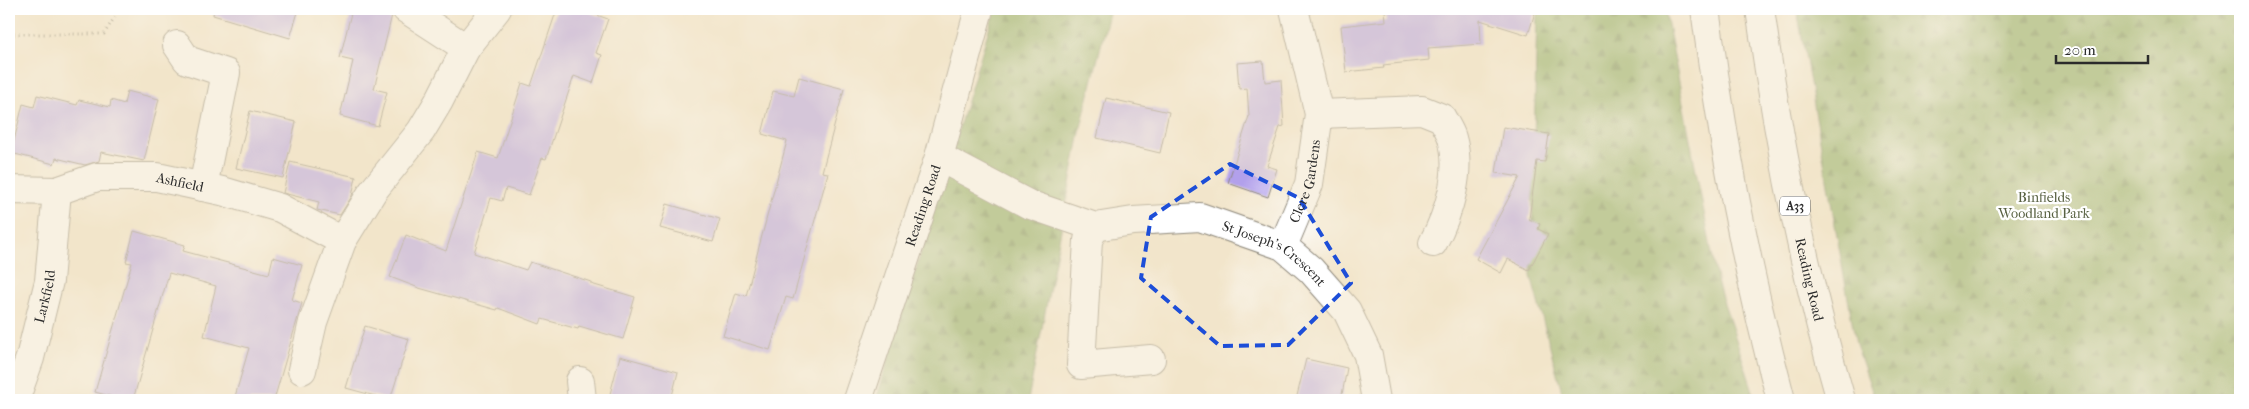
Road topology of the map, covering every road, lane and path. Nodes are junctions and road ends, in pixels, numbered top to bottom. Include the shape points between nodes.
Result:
1 (120, 9) edge
2 (406, 9) edge
3 (497, 9) edge
4 (979, 9) edge
5 (1294, 9) edge
6 (1705, 9) edge
7 (1760, 9) edge
8 (9, 32) edge
9 (177, 45) dead end
10 (466, 48) junction
11 (1320, 114) junction
12 (939, 158) junction
13 (203, 187) junction
14 (9, 190) edge
15 (57, 190) junction
16 (1095, 227) junction
17 (342, 241) junction
18 (1433, 242) dead end
19 (1283, 246) junction
20 (1151, 359) dead end
21 (302, 370) dead end
22 (16, 400) edge
23 (858, 400) edge
24 (1376, 400) edge
25 (1781, 400) edge
26 (1841, 400) edge

1 - 8 path via 104,34
2 - 10 main road
3 - 10 main road
4 - 12 main road, Reading Road
5 - 11 main road, Clere Gardens
6 - 25 main road via 1722,128
7 - 26 main road, Reading Road / A33 via 1767,62 1806,262
9 - 13 main road via 187,60 226,73
10 - 17 main road via 421,131 373,191
11 - 18 main road via 1422,110 1442,118 1452,138 1455,167 1444,223
11 - 19 main road, Clere Gardens via 1309,184
12 - 16 main road, St Joseph's Crescent via 1028,204
12 - 23 main road, Reading Road
13 - 15 main road, Ashfield via 157,177 97,176
13 - 17 main road, Ashfield via 280,208
14 - 15 main road, Ashfield
15 - 22 main road, Larkfield via 49,281
16 - 19 main road, St Joseph's Crescent via 1200,217
16 - 20 main road via 1088,240 1081,365
17 - 21 main road via 313,322
19 - 24 main road, St Joseph's Crescent via 1311,270 1347,311 1368,355

